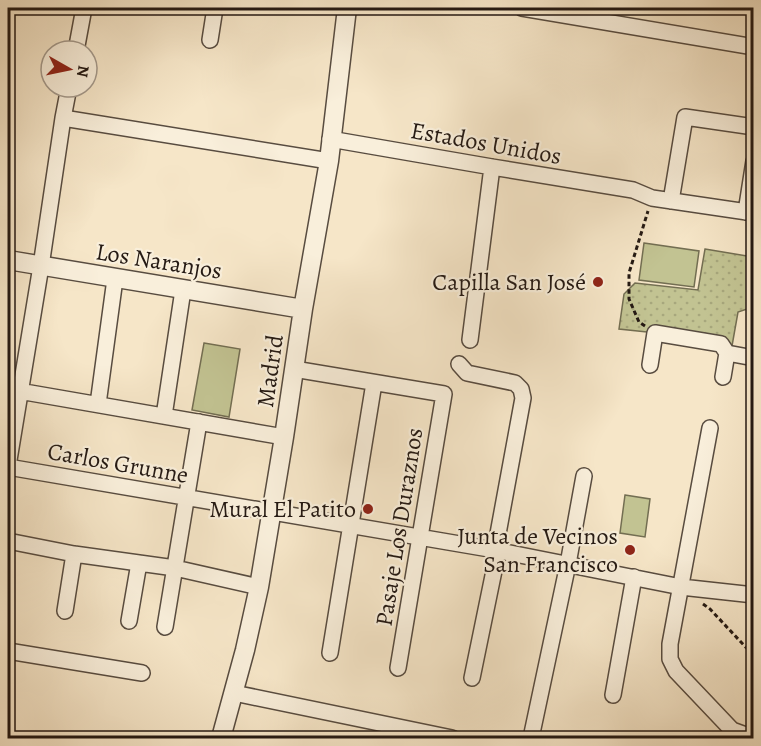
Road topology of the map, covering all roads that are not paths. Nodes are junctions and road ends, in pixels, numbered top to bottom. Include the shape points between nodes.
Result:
1 (84, 8) edge
2 (215, 8) edge
3 (347, 8) edge
4 (522, 8) edge
5 (593, 14) edge
6 (78, 39) edge
7 (210, 40) dead end
8 (753, 47) edge
9 (67, 99) edge
10 (63, 118) junction
11 (753, 127) edge
12 (330, 139) junction
13 (329, 161) junction
14 (753, 161) edge
15 (492, 167) junction
16 (671, 201) junction
17 (750, 213) edge
18 (8, 261) edge
19 (41, 266) junction
20 (116, 279) junction
21 (183, 290) junction
22 (303, 309) junction
23 (470, 340) dead end
24 (727, 353) junction
25 (753, 358) edge
26 (459, 364) dead end
27 (650, 365) dead end
28 (294, 369) junction
29 (723, 377) dead end
30 (374, 383) junction
31 (19, 391) junction
32 (98, 404) junction
33 (164, 417) junction
34 (200, 422) junction
35 (710, 428) dead end
36 (284, 437) junction
37 (8, 467) edge
38 (584, 476) dead end
39 (186, 498) junction
40 (271, 512) junction
41 (351, 525) junction
42 (420, 537) junction
43 (8, 541) edge
44 (495, 550) junction
45 (74, 554) junction
46 (139, 563) junction
47 (568, 564) junction
48 (175, 568) junction
49 (634, 577) junction
50 (259, 587) junction
51 (680, 594) junction
52 (751, 597) edge
53 (65, 611) dead end
54 (129, 621) dead end
55 (165, 627) dead end
56 (8, 651) edge
57 (330, 653) dead end
58 (399, 668) dead end
59 (142, 673) dead end
60 (472, 678) dead end
61 (234, 693) junction
62 (613, 695) dead end
63 (423, 735) edge
64 (221, 738) edge
65 (452, 738) edge
66 (531, 738) edge
67 (753, 738) edge

1 - 6 street
2 - 7 street
3 - 12 street, Madrid
4 - 5 street
5 - 8 street
9 - 10 street
10 - 13 street
10 - 19 street
11 - 16 street via 685,117
12 - 13 street, Madrid
12 - 15 street, Estados Unidos
13 - 22 street, Madrid
14 - 17 street
15 - 16 street, Estados Unidos via 633,190
15 - 23 street
16 - 17 street, Estados Unidos
18 - 19 street, Los Naranjos
19 - 20 street, Los Naranjos
19 - 31 street
20 - 21 street, Los Naranjos
20 - 32 street
21 - 22 street, Los Naranjos
21 - 33 street
22 - 28 street, Madrid
24 - 25 street
24 - 27 street via 721,344 656,333
24 - 29 street
26 - 44 street via 467,373 515,383 523,398
28 - 30 street
28 - 36 street, Madrid
30 - 41 street
30 - 42 street, Pasaje Los Duraznos via 444,394
31 - 32 street
31 - 37 street
32 - 33 street
33 - 34 street
34 - 36 street
34 - 39 street
35 - 51 street
36 - 40 street, Madrid
37 - 39 street, Carlos Grunne
38 - 47 street
39 - 40 street, Carlos Grunne
39 - 48 street
40 - 41 street, Carlos Grunne
40 - 50 street, Madrid
41 - 42 street, Carlos Grunne
41 - 57 street
42 - 44 street, Carlos Grunne
42 - 58 street, Pasaje Los Duraznos
43 - 45 street
44 - 47 street, Carlos Grunne
44 - 60 street
45 - 46 street
45 - 53 street
46 - 48 street
46 - 54 street
47 - 49 street, Carlos Grunne
47 - 66 street
48 - 50 street
48 - 55 street
49 - 51 street, Carlos Grunne
49 - 62 street
50 - 61 street, Madrid
51 - 52 street, Carlos Grunne
51 - 67 street via 670,644 670,659 676,671 732,730
56 - 59 street
61 - 63 street
61 - 64 street, Madrid
63 - 65 street

